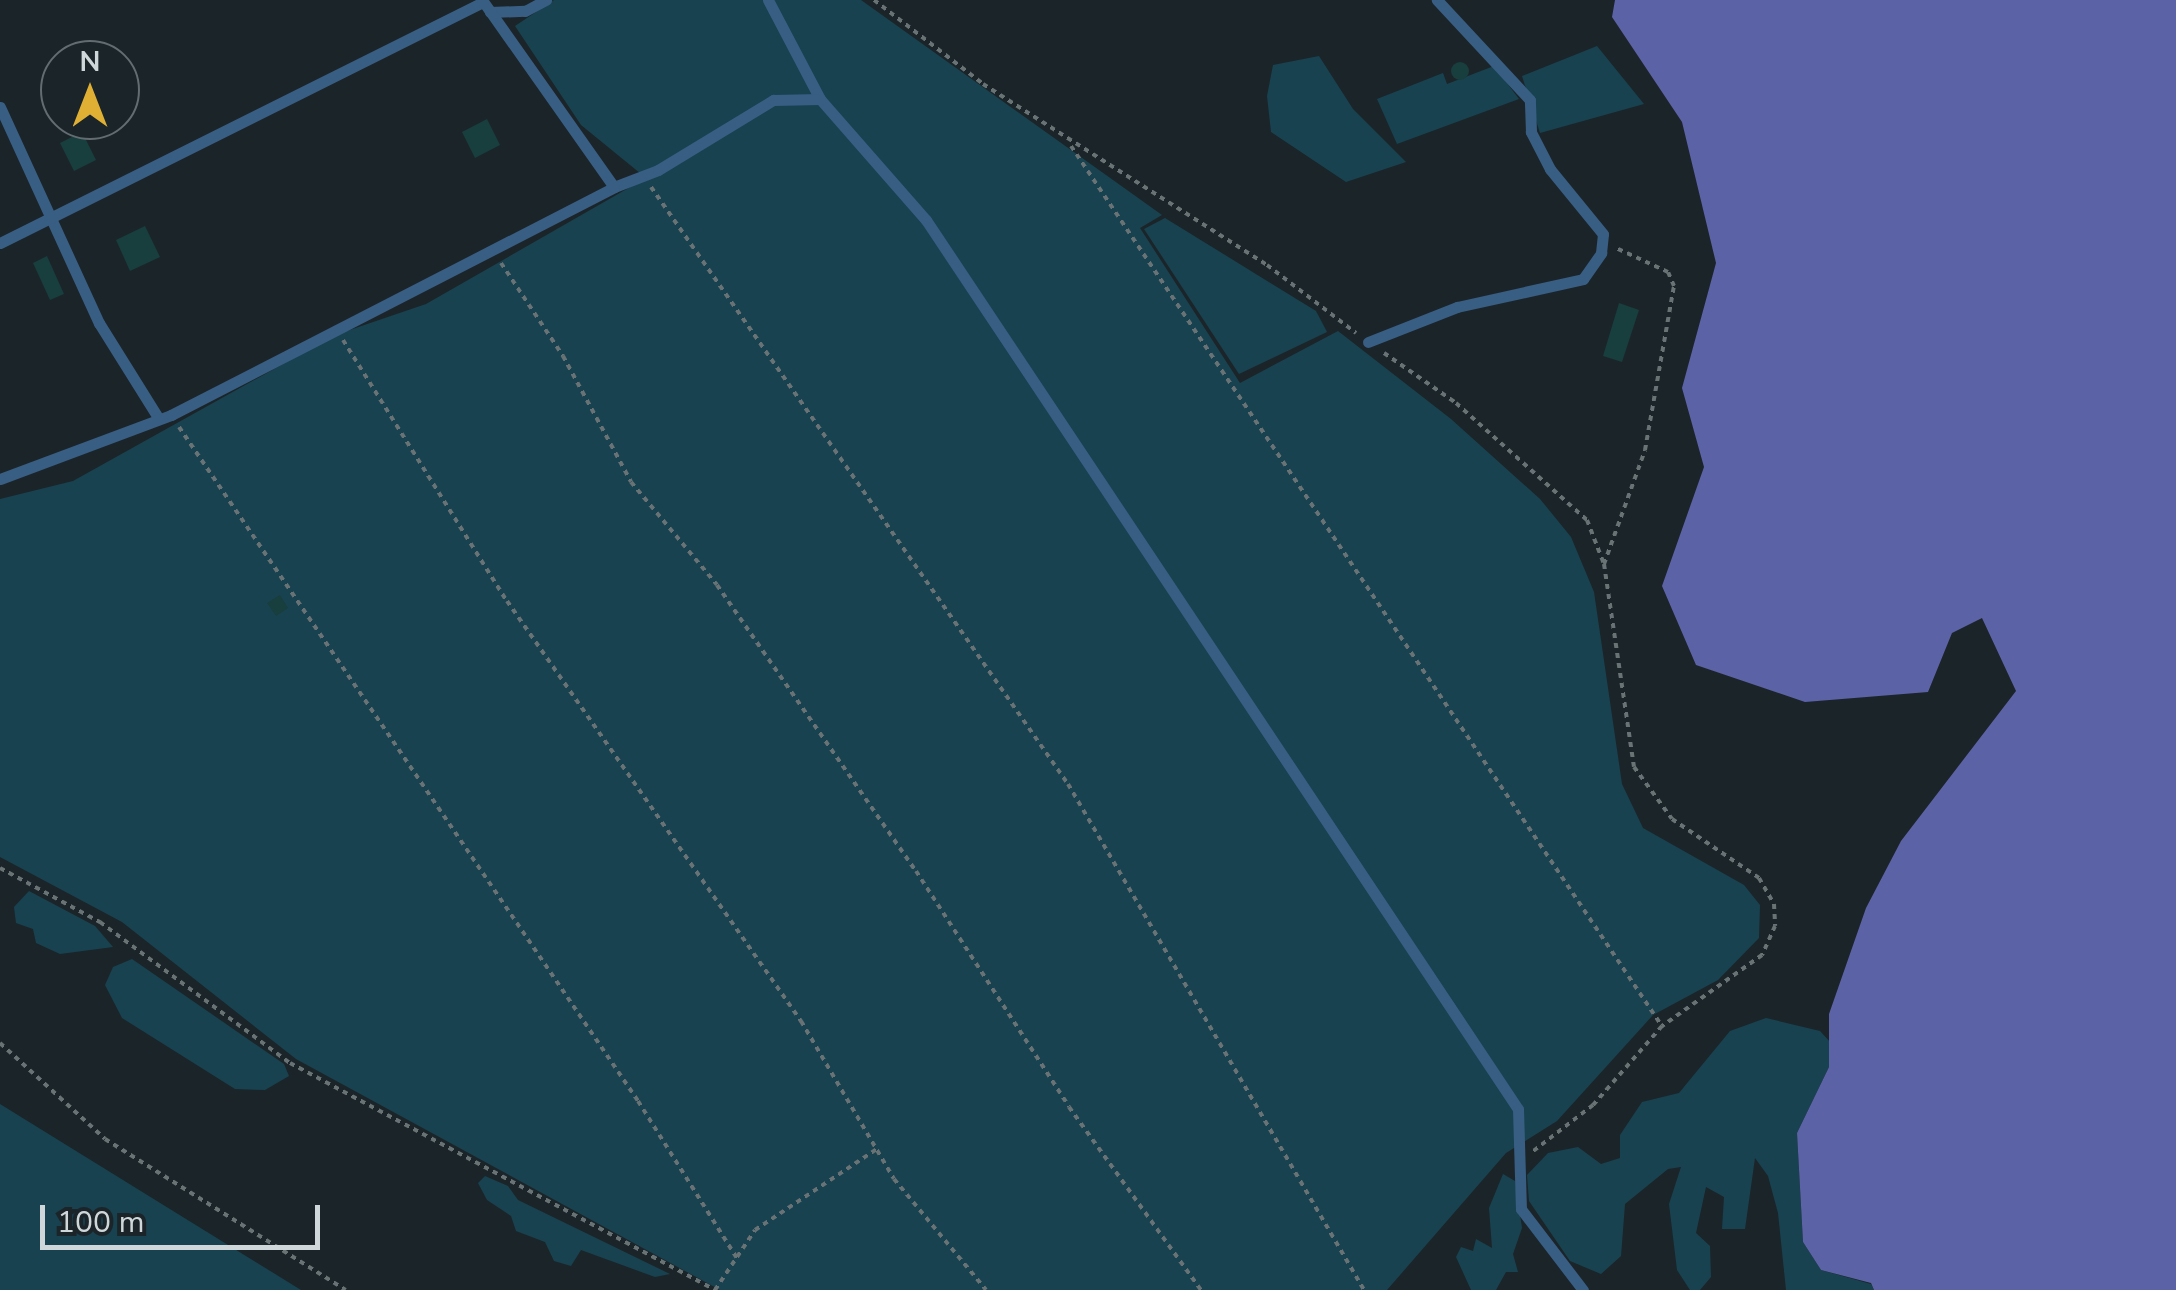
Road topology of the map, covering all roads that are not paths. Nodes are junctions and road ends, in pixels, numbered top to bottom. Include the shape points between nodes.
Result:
1 (546, 0) edge
2 (768, 0) edge
3 (1437, 0) edge
4 (485, 4) edge
5 (820, 99) junction
6 (0, 106) edge
7 (614, 187) junction
8 (54, 216) junction
9 (0, 242) edge
10 (1368, 342) road end
11 (165, 417) junction
12 (0, 479) edge
13 (1584, 1290) edge

1 - 4 lane via 525,11
2 - 5 lane
3 - 10 lane via 1530,100 1531,132 1550,169 1585,206 1602,243 1583,278 1457,308
4 - 7 lane
4 - 8 lane
5 - 7 lane via 773,100
5 - 13 lane via 926,220 1518,1109 1522,1209
6 - 8 lane
7 - 11 lane
8 - 9 lane
8 - 11 lane via 99,323
11 - 12 lane

